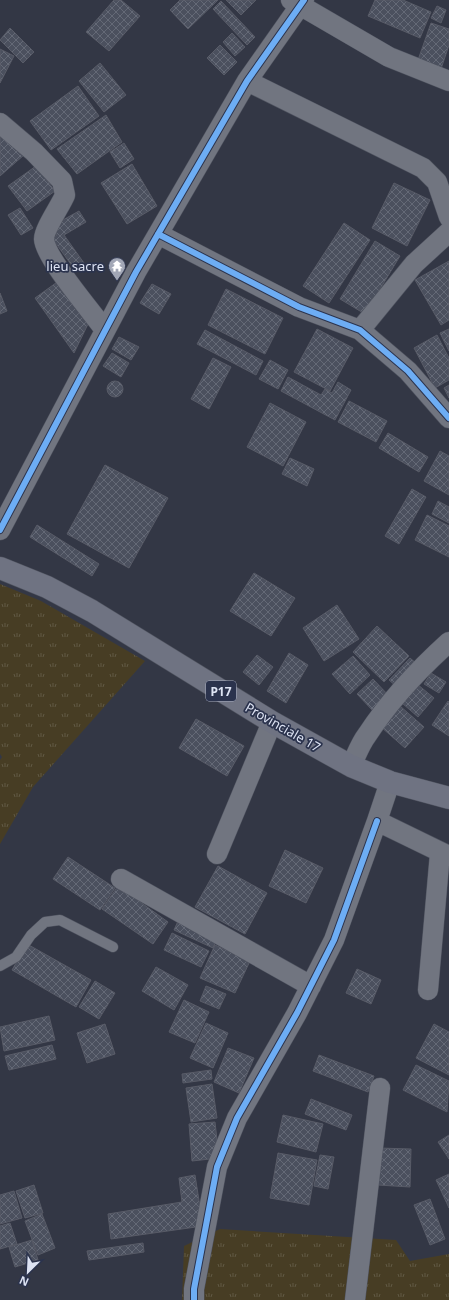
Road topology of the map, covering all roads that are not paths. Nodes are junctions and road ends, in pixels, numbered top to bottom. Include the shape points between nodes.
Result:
1 (298, 2) edge
2 (247, 81) junction
3 (449, 81) edge
4 (0, 123) edge
5 (449, 217) edge
6 (449, 232) edge
7 (158, 234) junction
8 (105, 330) junction
9 (360, 330) junction
10 (449, 418) edge
11 (0, 530) edge
12 (0, 568) edge
13 (449, 642) edge
14 (272, 722) junction
15 (351, 766) junction
16 (390, 782) junction
17 (449, 798) edge
18 (377, 821) junction
19 (217, 854) dead end
20 (445, 854) edge
21 (121, 879) dead end
22 (113, 947) dead end
23 (0, 966) edge
24 (311, 986) junction
25 (428, 990) dead end
26 (380, 1088) dead end
27 (194, 1300) edge
28 (355, 1300) edge

1 - 2 street
1 - 3 street via 389,57
2 - 5 street via 423,168 437,182
2 - 7 street
4 - 8 street via 34,152 62,181 65,195 49,223 44,239 50,256
6 - 9 street via 414,264
7 - 8 street
7 - 9 street via 300,307
8 - 11 street
9 - 10 street via 408,371
12 - 14 main road, Provinciale 17 / P17 via 47,587 92,611
13 - 15 street via 396,696 366,736
14 - 15 main road, Provinciale 17 / P17
14 - 19 street
15 - 16 main road, Provinciale 17 / P17
16 - 17 main road, Provinciale 17 / P17
16 - 18 street
18 - 20 street
18 - 24 street via 334,940
20 - 25 street
21 - 24 street
22 - 23 lane via 60,920 45,922 31,935 16,957
24 - 27 street via 237,1118 217,1167
26 - 28 street

